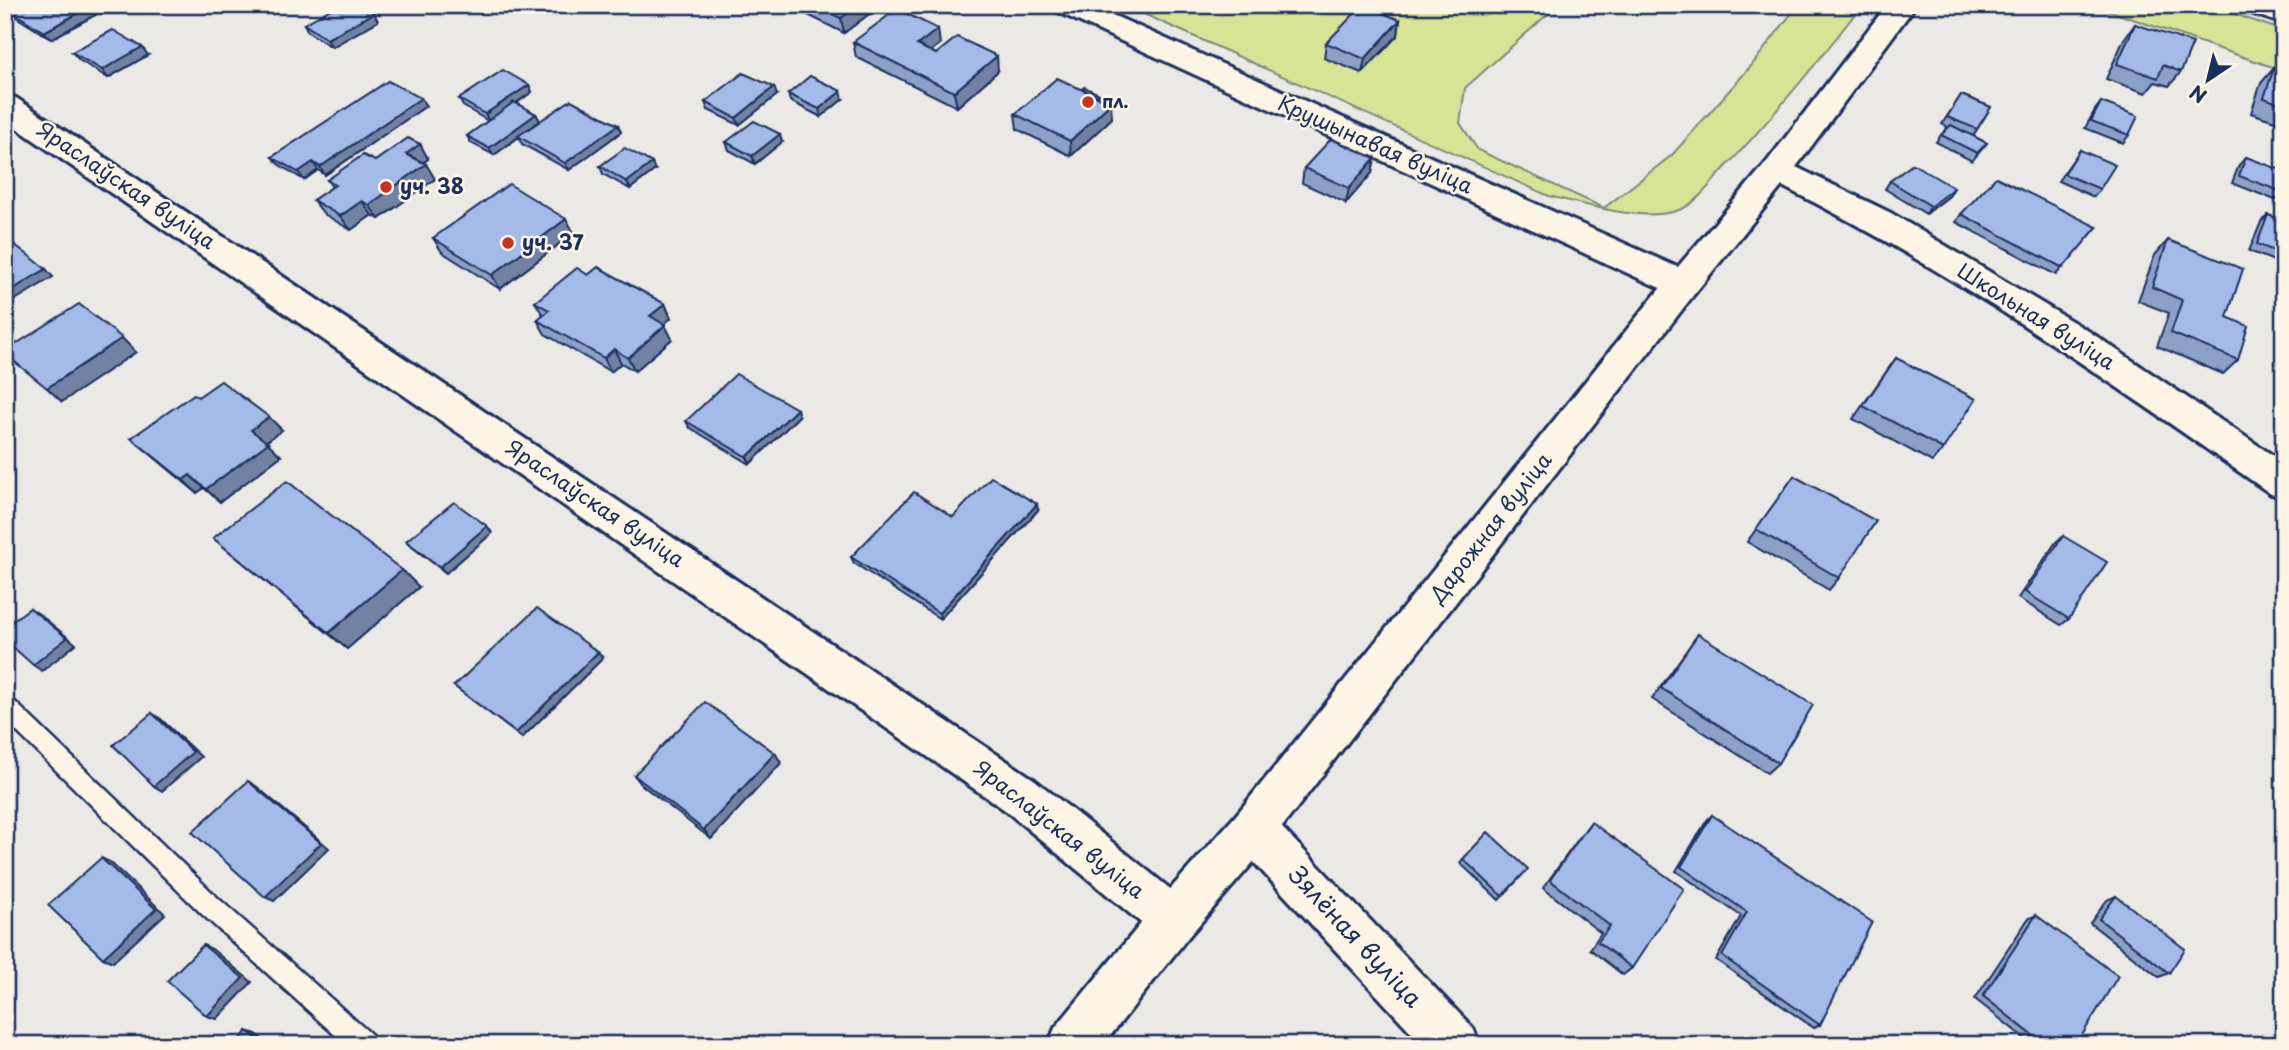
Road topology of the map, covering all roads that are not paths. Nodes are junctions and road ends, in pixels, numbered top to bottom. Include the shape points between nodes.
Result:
1 (1066, 5) edge
2 (1902, 5) edge
3 (2254, 5) edge
4 (2284, 15) edge
5 (5, 105) edge
6 (1777, 170) junction
7 (1683, 284) junction
8 (2284, 483) edge
9 (5, 706) edge
10 (1253, 829) junction
11 (1173, 920) junction
12 (364, 1045) edge
13 (1072, 1045) edge
14 (1456, 1045) edge

1 - 7 street, Крушынавая вуліца
2 - 6 street, Дарожная вуліца
3 - 4 street
5 - 11 street, Яраслаўская вуліца via 1020,795
6 - 7 street, Дарожная вуліца
6 - 8 street, Школьная вуліца via 1881,220 2078,341
7 - 10 street, Дарожная вуліца
9 - 12 lane via 211,907
10 - 11 street, Дарожная вуліца
10 - 14 street, Зялёная вуліца
11 - 13 street, Дарожная вуліца

